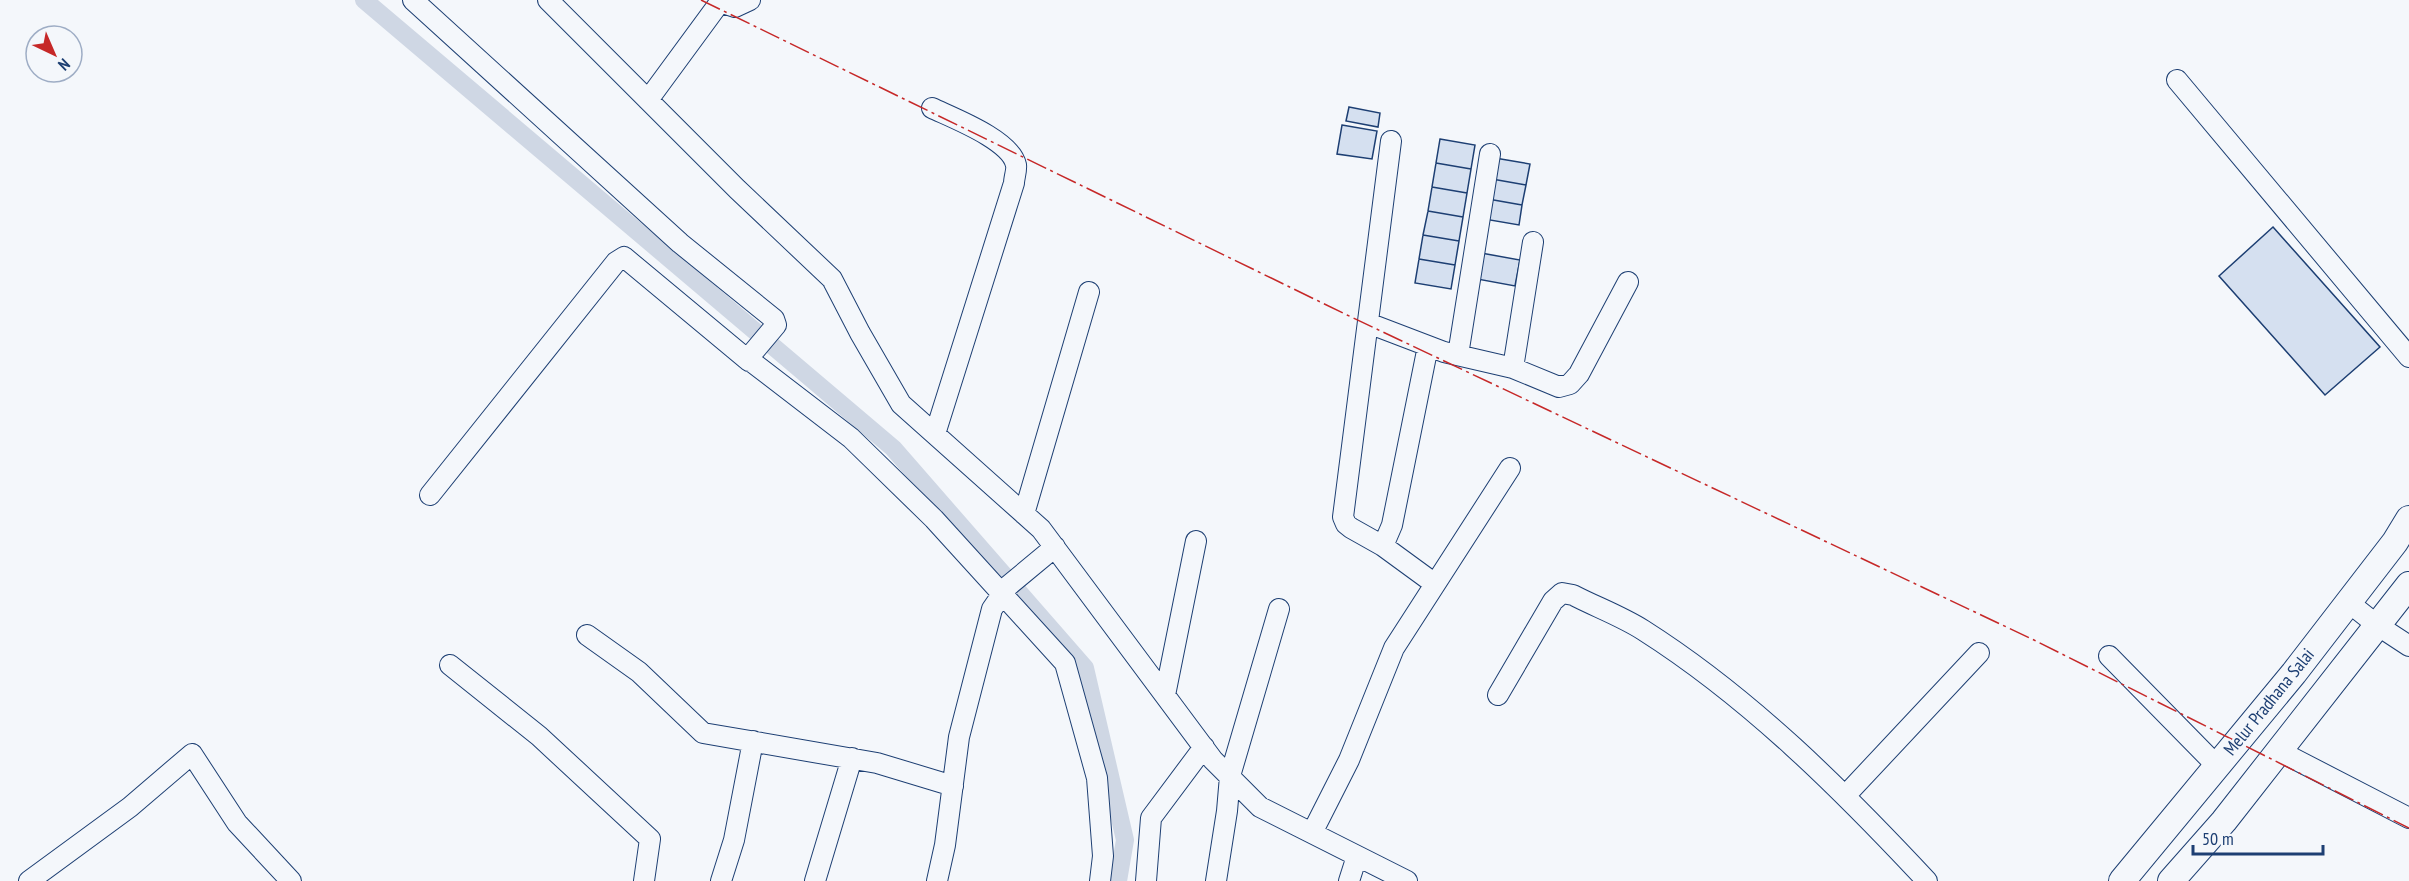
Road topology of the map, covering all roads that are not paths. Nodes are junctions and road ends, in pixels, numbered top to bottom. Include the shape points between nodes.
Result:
1 (413, 0) edge
2 (548, 0) edge
3 (750, 0) edge
4 (719, 1) edge
5 (2177, 80) dead end
6 (648, 100) junction
7 (932, 108) dead end
8 (1391, 141) dead end
9 (1490, 154) dead end
10 (1533, 242) dead end
11 (1628, 282) dead end
12 (1089, 292) dead end
13 (1368, 323) junction
14 (1428, 346) junction
15 (754, 353) junction
16 (1458, 356) junction
17 (2409, 357) edge
18 (1513, 368) junction
19 (935, 434) junction
20 (1510, 468) dead end
21 (430, 495) dead end
22 (1024, 513) junction
23 (2409, 519) edge
24 (1196, 541) dead end
25 (1383, 546) junction
26 (1055, 547) junction
27 (1435, 584) junction
28 (1009, 585) junction
29 (2409, 585) edge
30 (2348, 602) junction
31 (1280, 609) dead end
32 (2378, 625) junction
33 (587, 635) dead end
34 (2409, 646) edge
35 (1979, 653) dead end
36 (2109, 657) dead end
37 (450, 665) dead end
38 (1165, 695) junction
39 (1498, 695) dead end
40 (753, 741) junction
41 (1204, 747) junction
42 (2279, 751) junction
43 (852, 758) junction
44 (2217, 766) junction
45 (1230, 776) junction
46 (953, 786) junction
47 (1845, 796) junction
48 (2409, 818) edge
49 (1312, 833) junction
50 (1357, 856) junction
51 (29, 881) edge
52 (291, 881) edge
53 (644, 881) edge
54 (721, 881) edge
55 (815, 881) edge
56 (937, 881) edge
57 (1101, 881) edge
58 (1146, 881) edge
59 (1216, 881) edge
60 (1349, 881) edge
61 (1407, 881) edge
62 (1927, 881) edge
63 (2122, 881) edge
64 (2170, 881) edge

1 - 15 street via 680,243 774,319 776,325
2 - 6 street
3 - 4 street via 735,7
4 - 6 street
5 - 17 street
6 - 19 street via 832,279 901,404
7 - 19 street via 985,133 1009,153 1016,165 1014,183
8 - 13 street
9 - 16 street
10 - 18 street
11 - 18 street via 1570,384 1559,387
12 - 22 street
13 - 14 street
13 - 25 street via 1344,517 1351,528
14 - 16 street
14 - 25 street via 1392,525
15 - 21 street via 749,361 624,256
15 - 28 street
16 - 18 street
19 - 22 street
20 - 27 street
22 - 26 street
23 - 30 main road, Melur Pradhana Salai
24 - 38 street
25 - 27 street
26 - 28 street
26 - 38 street
27 - 49 street via 1394,648 1349,760
28 - 46 street via 992,609 959,737
28 - 57 street via 1065,663 1097,778
29 - 32 main road, Melur Pradhana Salai
30 - 32 street
30 - 44 main road, Melur Pradhana Salai
31 - 45 street
32 - 34 street
32 - 42 main road, Melur Pradhana Salai
33 - 40 street via 639,672 703,733
35 - 47 street
36 - 44 street
37 - 53 street via 539,736 650,839
38 - 41 street
39 - 47 street via 1553,601 1562,593 1573,596 1641,629 1713,680 1809,760
40 - 43 street
40 - 54 street via 734,840
41 - 45 street
41 - 58 street via 1151,818
42 - 48 street
42 - 64 main road, Melur Pradhana Salai
43 - 46 street
43 - 55 street
44 - 63 main road, Melur Pradhana Salai
45 - 49 street via 1260,807
45 - 59 street
46 - 56 street
47 - 62 street
49 - 50 street
50 - 60 street
50 - 61 street
51 - 52 street via 130,807 192,754 237,823

